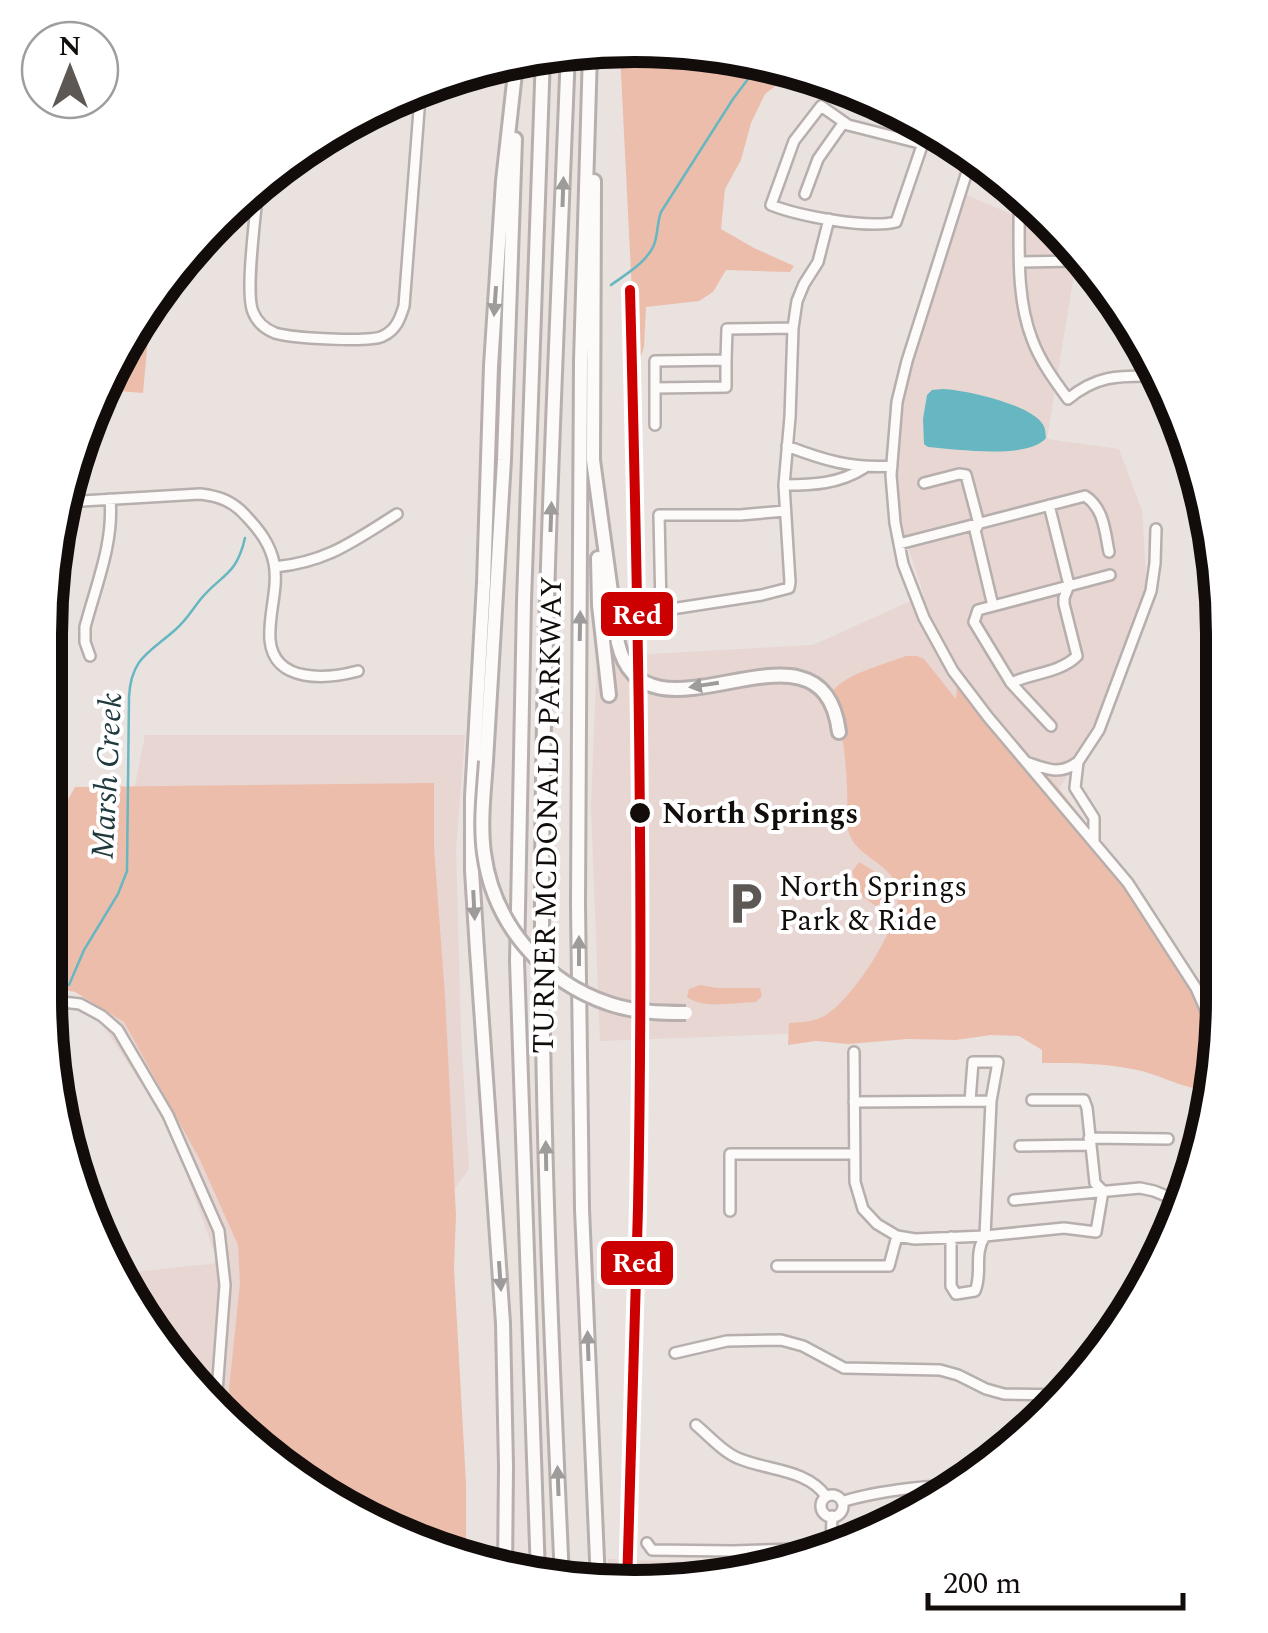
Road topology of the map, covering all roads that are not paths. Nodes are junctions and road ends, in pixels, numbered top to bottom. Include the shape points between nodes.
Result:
1 (590, 65) edge
2 (567, 66) edge
3 (542, 70) edge
4 (516, 75) edge
5 (517, 75) edge
6 (419, 104) edge
7 (588, 115) junction
8 (844, 122) junction
9 (917, 138) edge
10 (923, 141) edge
11 (967, 170) edge
12 (805, 194) dead end
13 (256, 205) edge
14 (1020, 213) edge
15 (829, 220) junction
16 (1067, 261) edge
17 (1021, 262) junction
18 (793, 328) junction
19 (726, 360) junction
20 (1144, 376) edge
21 (655, 388) junction
22 (655, 425) dead end
23 (787, 446) junction
24 (821, 460) junction
25 (839, 464) junction
26 (892, 466) junction
27 (864, 468) junction
28 (841, 480) junction
29 (924, 483) dead end
30 (820, 484) junction
31 (784, 485) junction
32 (596, 496) junction
33 (110, 500) junction
34 (78, 501) edge
35 (1049, 506) junction
36 (786, 511) junction
37 (397, 514) dead end
38 (979, 524) junction
39 (1156, 529) dead end
40 (899, 544) junction
41 (1109, 552) dead end
42 (275, 566) junction
43 (1110, 575) dead end
44 (1069, 585) junction
45 (993, 606) junction
46 (90, 656) dead end
47 (358, 671) dead end
48 (1011, 683) junction
49 (609, 695) dead end
50 (1051, 726) dead end
51 (839, 732) dead end
52 (1078, 762) junction
53 (1028, 763) junction
54 (1094, 840) junction
55 (62, 1002) edge
56 (1206, 1006) edge
57 (686, 1013) dead end
58 (854, 1052) dead end
59 (1032, 1100) dead end
60 (970, 1101) junction
61 (990, 1101) junction
62 (854, 1102) junction
63 (1168, 1139) dead end
64 (1089, 1141) junction
65 (1020, 1146) dead end
66 (855, 1154) junction
67 (1103, 1191) junction
68 (1170, 1197) edge
69 (1014, 1200) dead end
70 (730, 1211) dead end
71 (897, 1236) junction
72 (985, 1236) junction
73 (951, 1238) junction
74 (776, 1266) dead end
75 (676, 1354) dead end
76 (217, 1389) edge
77 (1047, 1394) edge
78 (696, 1425) dead end
79 (932, 1486) edge
80 (826, 1496) junction
81 (842, 1502) junction
82 (832, 1516) junction
83 (833, 1535) edge
84 (647, 1542) dead end
85 (786, 1550) edge
86 (505, 1556) edge
87 (538, 1562) edge
88 (562, 1566) edge
89 (597, 1569) edge

1 - 7 highway
88 -> 2 highway, TURNER MCDONALD PARKWAY via 542,909
3 - 87 highway, TURNER MCDONALD PARKWAY via 517,961
4 -> 86 highway via 491,366 472,797 503,1323
5 - 57 highway, bridge via 483,836 492,888 506,920 536,958 576,990 629,1009
6 - 13 street via 404,306 388,334 369,341 282,335 263,326 249,297
7 - 32 highway via 594,137
89 -> 7 highway via 578,942
8 - 9 street
8 - 12 street via 818,159
8 - 15 street via 821,106 794,141 770,206
10 - 15 street via 896,222
11 - 26 street via 907,361
14 - 17 street
15 - 18 street
16 - 17 street
17 - 20 street via 1025,319 1068,399 1104,378
18 - 19 street via 727,329
18 - 23 street
19 - 21 street via 726,387
19 - 21 street via 655,360
21 - 22 street
23 - 24 street
23 - 31 street
24 - 25 street
24 - 30 street
25 - 27 street
25 - 28 street
26 - 27 street
26 - 40 street
27 - 28 street
28 - 30 street
29 - 38 street via 966,475
30 - 31 street
31 - 36 street
32 - 49 highway
51 -> 32 highway via 828,699 800,678 664,690 632,675 618,643
33 - 34 street
33 - 42 street via 222,498 261,532
33 - 46 street via 110,536 84,627
35 - 38 street
35 - 41 street via 1092,499
35 - 44 street
36 - 36 street via 789,588 660,608 659,515
37 - 42 street via 322,558
38 - 40 street
38 - 45 street
39 - 52 street via 1150,591 1098,730
40 - 53 street via 932,635
42 - 47 street via 270,638 278,661 306,676
43 - 44 street
44 - 45 street
44 - 48 street via 1064,604 1077,656 1068,666
45 - 48 street via 978,610 974,622
48 - 50 street
52 - 53 street via 1062,772
52 - 54 street via 1075,788 1094,818
53 - 54 street
54 - 56 street
55 - 76 street via 80,1004 118,1030 168,1115 220,1231 225,1286
58 - 62 street
59 - 64 street via 1084,1100
60 - 61 street
60 - 61 street via 972,1062 998,1062
60 - 62 street
61 - 72 street
62 - 66 street
63 - 64 street
64 - 65 street
64 - 67 street via 1095,1183
66 - 70 street via 730,1154
66 - 71 street via 863,1209
67 - 68 street via 1140,1188
67 - 69 street
67 - 72 street via 1096,1232 1064,1228
71 - 73 street
71 - 74 street via 888,1266
72 - 73 street
72 - 73 street via 975,1292 956,1294
75 - 77 street via 726,1342 782,1340 844,1368 940,1370 1004,1394
78 - 80 street via 737,1458 804,1478
79 - 81 street
80 - 81 street
80 - 82 street via 821,1508
81 - 82 street
82 - 83 street
84 - 85 street via 652,1550

